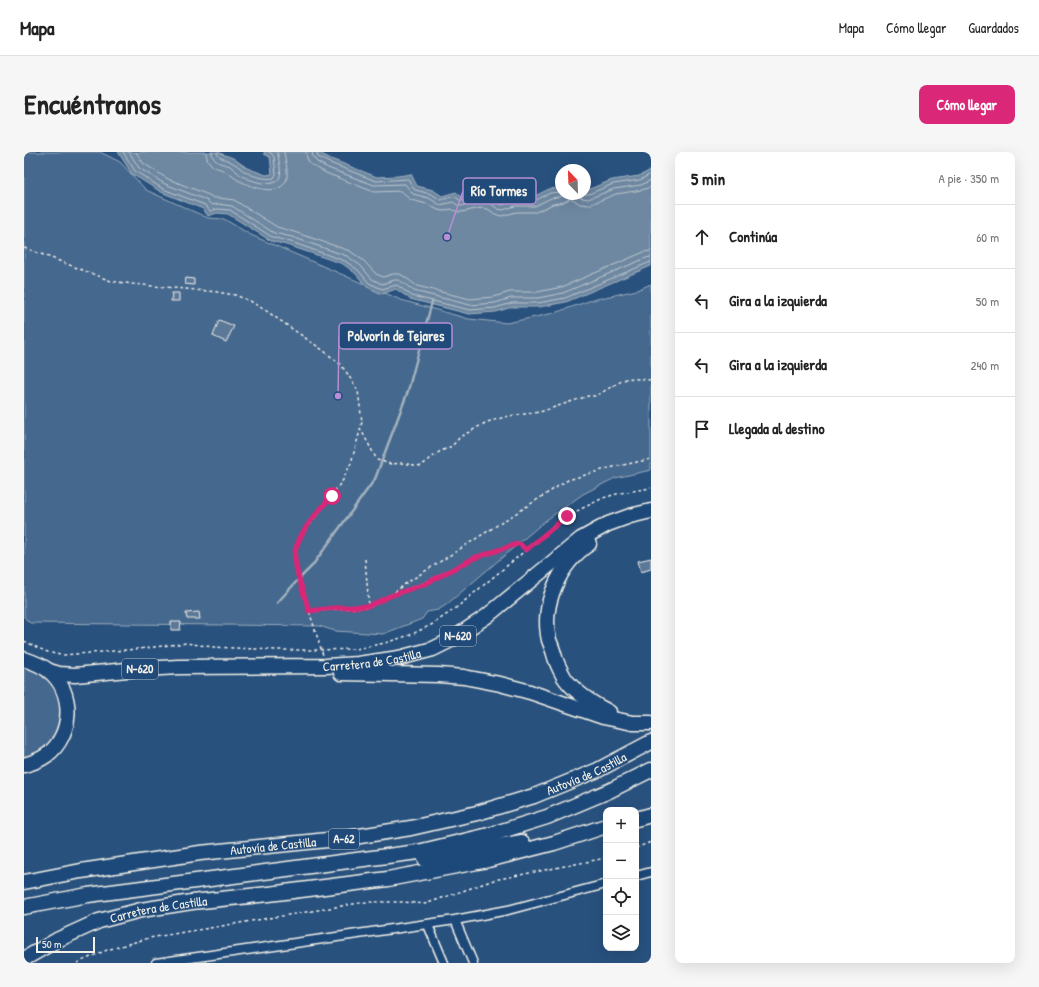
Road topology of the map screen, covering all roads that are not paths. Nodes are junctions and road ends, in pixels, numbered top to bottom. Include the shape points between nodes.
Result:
1 (651, 511) edge
2 (651, 519) edge
3 (24, 659) edge
4 (230, 667) junction
5 (49, 671) junction
6 (651, 718) edge
7 (651, 723) edge
8 (651, 742) edge
9 (24, 765) edge
10 (651, 770) edge
11 (651, 815) edge
12 (639, 818) edge
13 (603, 828) edge
14 (603, 828) edge
15 (296, 867) junction
16 (651, 872) edge
17 (639, 875) edge
18 (24, 882) edge
19 (603, 885) edge
20 (24, 907) edge
21 (455, 920) junction
22 (428, 925) junction
23 (24, 959) edge
24 (156, 963) edge
25 (444, 963) edge
26 (473, 963) edge

1 - 4 highway, Carretera de Castilla / N-620 via 615,521 581,538 487,616 433,649 399,658 358,664
2 - 6 highway via 629,524 598,537 577,554 563,571 554,589 548,625 549,640 556,660 564,677 579,692 608,711 630,717
3 - 5 highway, N-620
4 - 5 highway, Carretera de Castilla / N-620 via 178,667 75,674
4 - 7 highway via 464,677 530,692 603,717 633,723
5 - 9 highway, N-620 via 59,681 65,693 68,720 57,746 35,762
8 - 18 highway, Autovía de Castilla / A-62 via 598,770 534,796 477,813 411,828 347,838 200,853
10 - 15 highway, Autovía de Castilla / A-62 via 547,817 489,835 418,852
11 - 12 highway
13 - 15 highway via 426,859 337,868
14 - 23 highway, Carretera de Castilla via 488,860 388,880 141,910 99,921 57,940
15 - 20 highway, Autovía de Castilla / A-62 via 88,895
16 - 17 street
19 - 21 street via 508,910
21 - 22 street
21 - 26 street
22 - 24 street
22 - 25 street

